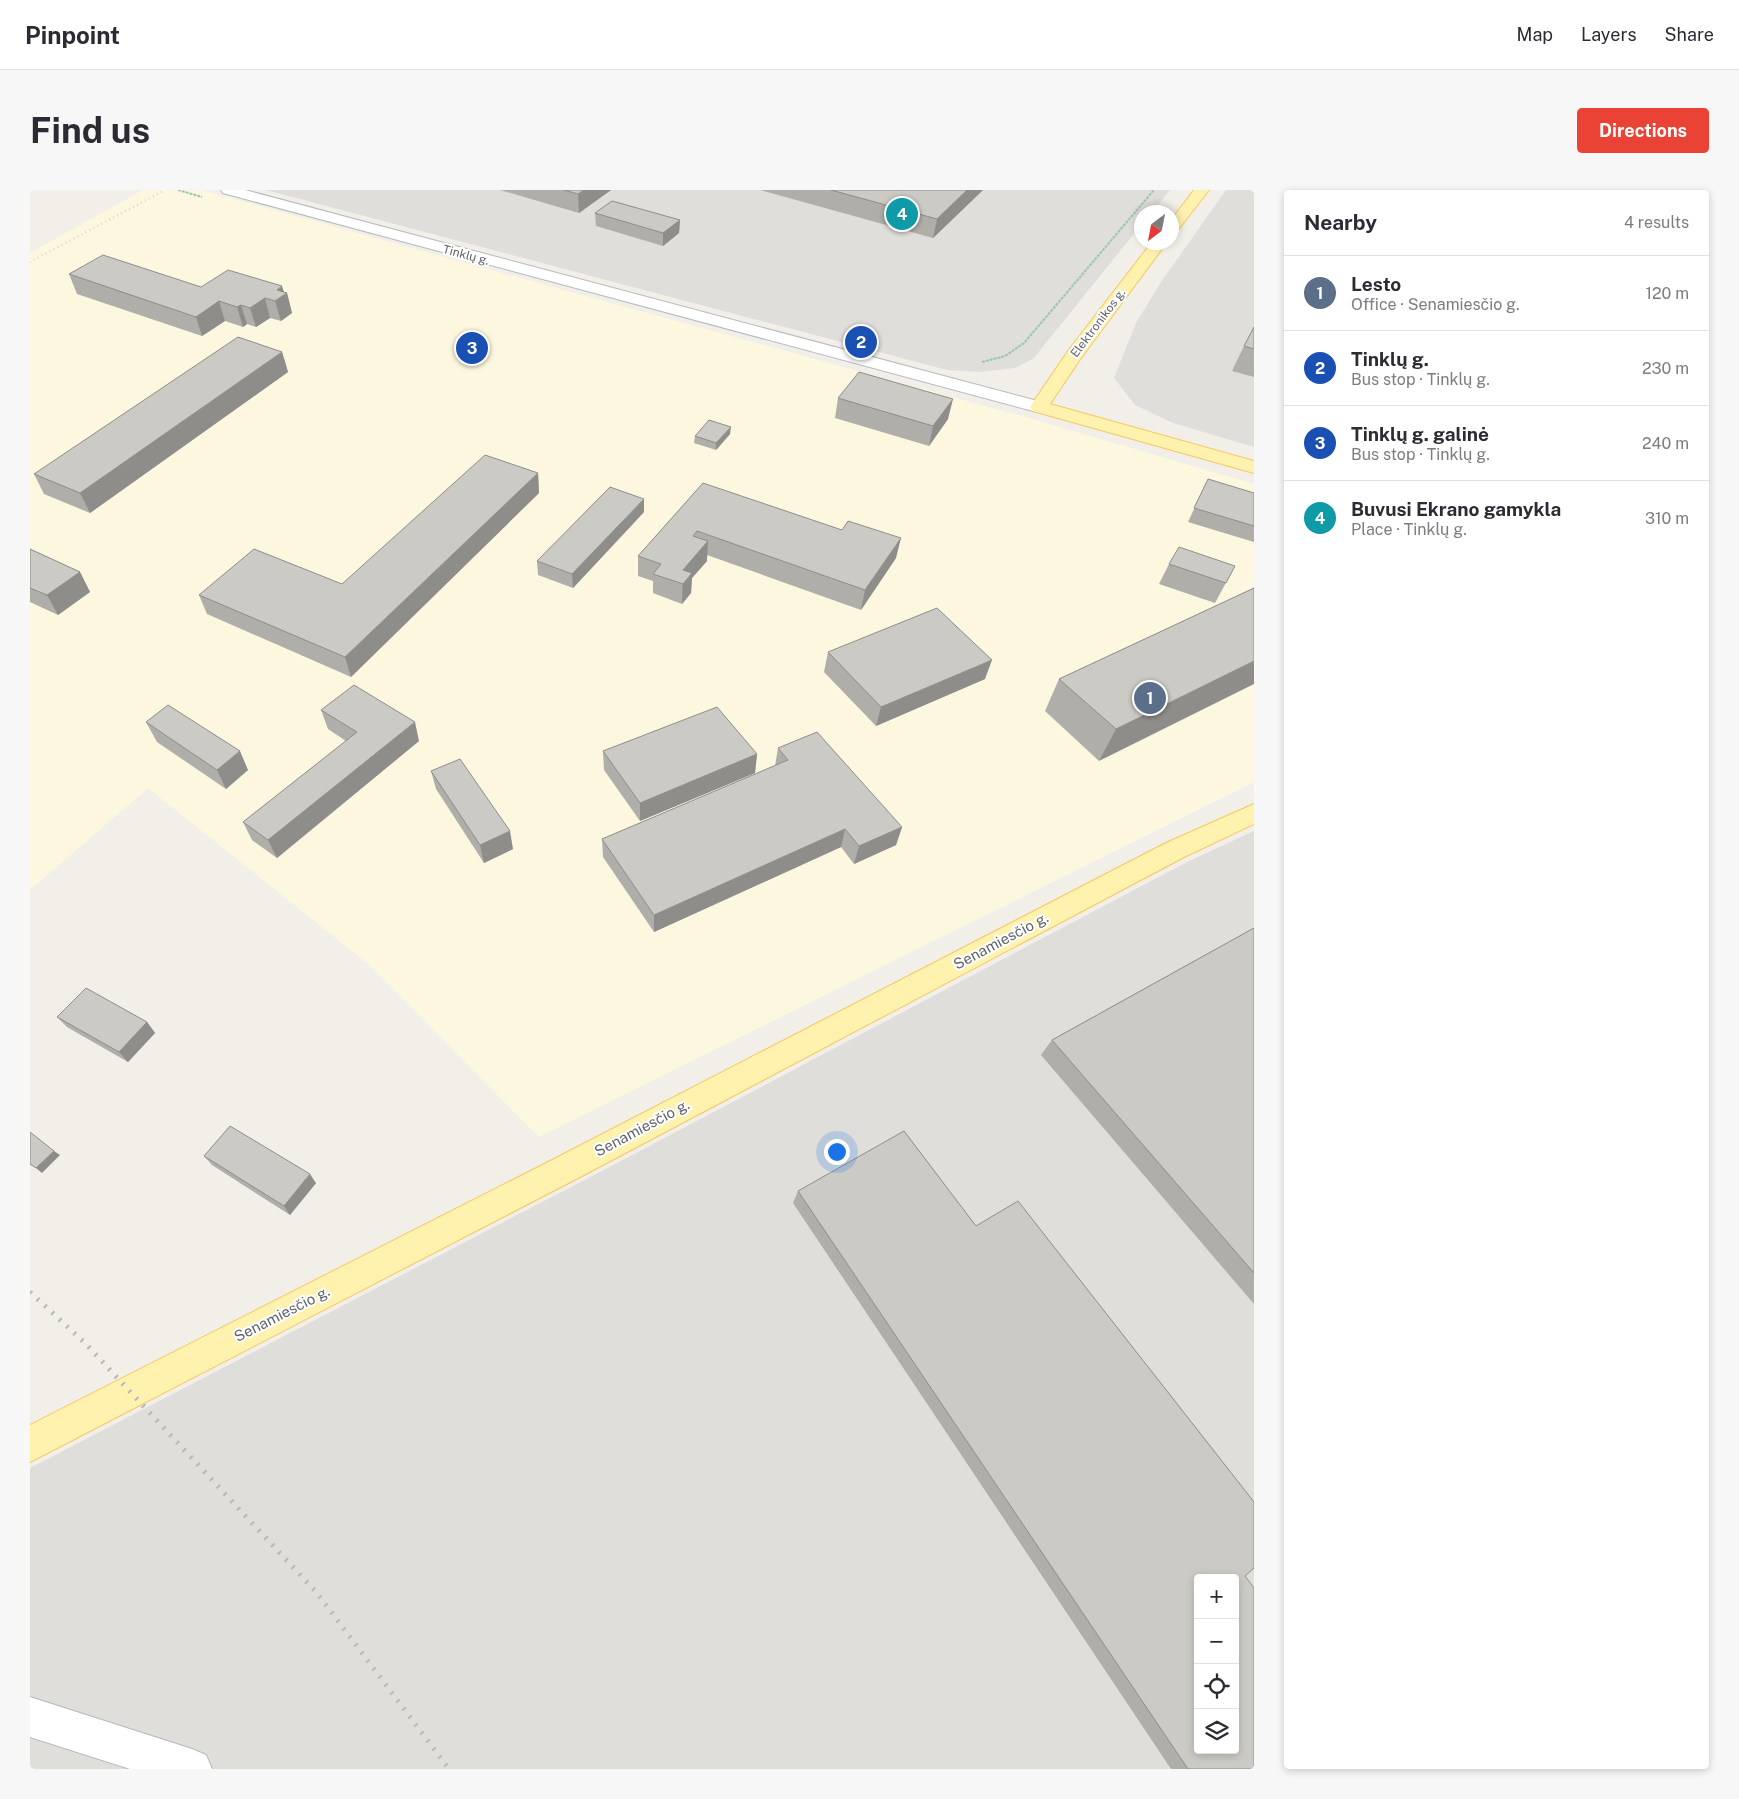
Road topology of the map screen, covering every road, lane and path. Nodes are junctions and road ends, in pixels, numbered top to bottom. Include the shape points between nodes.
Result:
1 (228, 190) edge
2 (1154, 190) edge
3 (1202, 190) edge
4 (1179, 219) edge
5 (1154, 250) edge
6 (979, 362) dead end
7 (1039, 407) junction
8 (1254, 467) edge
9 (1254, 813) edge
10 (30, 1444) edge
11 (30, 1717) edge
12 (192, 1769) edge

1 - 7 main road, Tinklų g.
2 - 6 path via 1015,352
3 - 4 main road
5 - 7 main road, Elektronikos g.
7 - 8 main road, Tinklų g.
9 - 10 main road, Senamiesčio g. via 1166,855
11 - 12 main road

